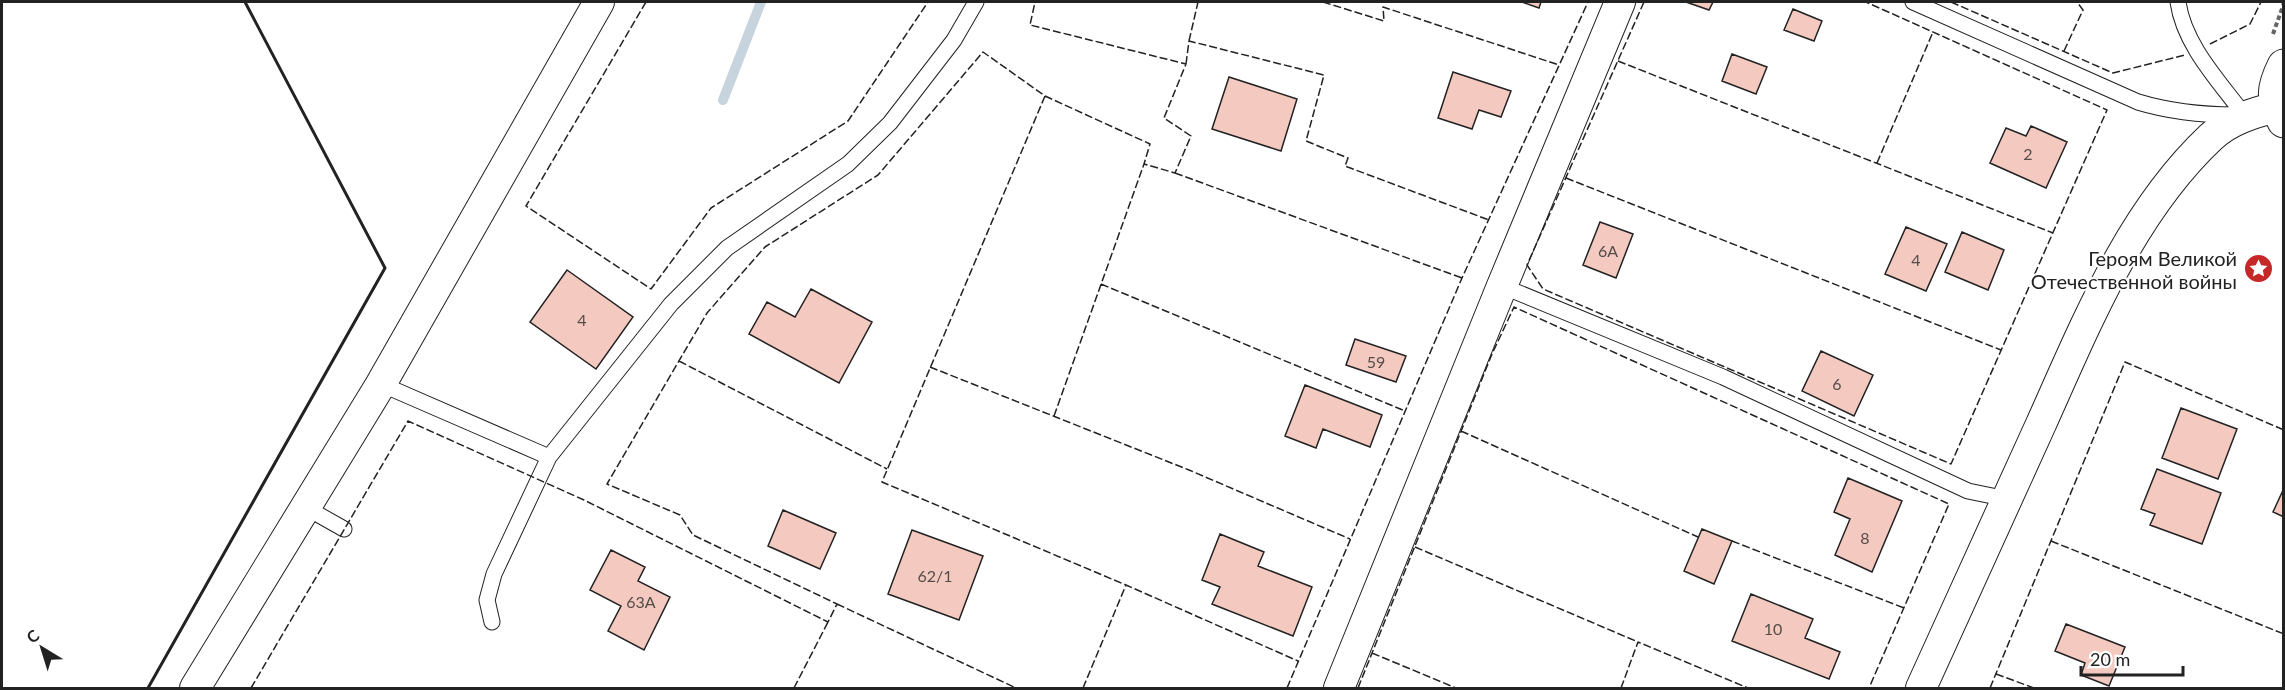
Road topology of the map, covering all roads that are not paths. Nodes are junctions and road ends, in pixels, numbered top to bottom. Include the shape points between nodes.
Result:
1 (599, 2) edge
2 (976, 2) edge
3 (1620, 2) edge
4 (1913, 2) edge
5 (2178, 2) edge
6 (2283, 66) edge
7 (2280, 114) edge
8 (2245, 116) junction
9 (1502, 286) junction
10 (381, 384) junction
11 (549, 457) junction
12 (2007, 499) junction
13 (305, 507) junction
14 (344, 529) dead end
15 (492, 622) dead end
16 (195, 688) edge
17 (1339, 688) edge
18 (1922, 688) edge

1 - 10 street
2 - 11 lane via 954,40 890,123 848,164 727,248 670,304
3 - 9 street
4 - 8 lane via 2138,102 2167,111
5 - 8 lane via 2180,16 2197,52
6 - 7 street via 2274,85
7 - 8 street
8 - 12 street via 2212,136 2162,192 2135,233 2098,298
9 - 12 lane via 1723,377 1968,491
9 - 17 street
10 - 11 lane
10 - 13 street
11 - 15 lane via 494,574 487,600
12 - 18 street
13 - 14 lane
13 - 16 street

